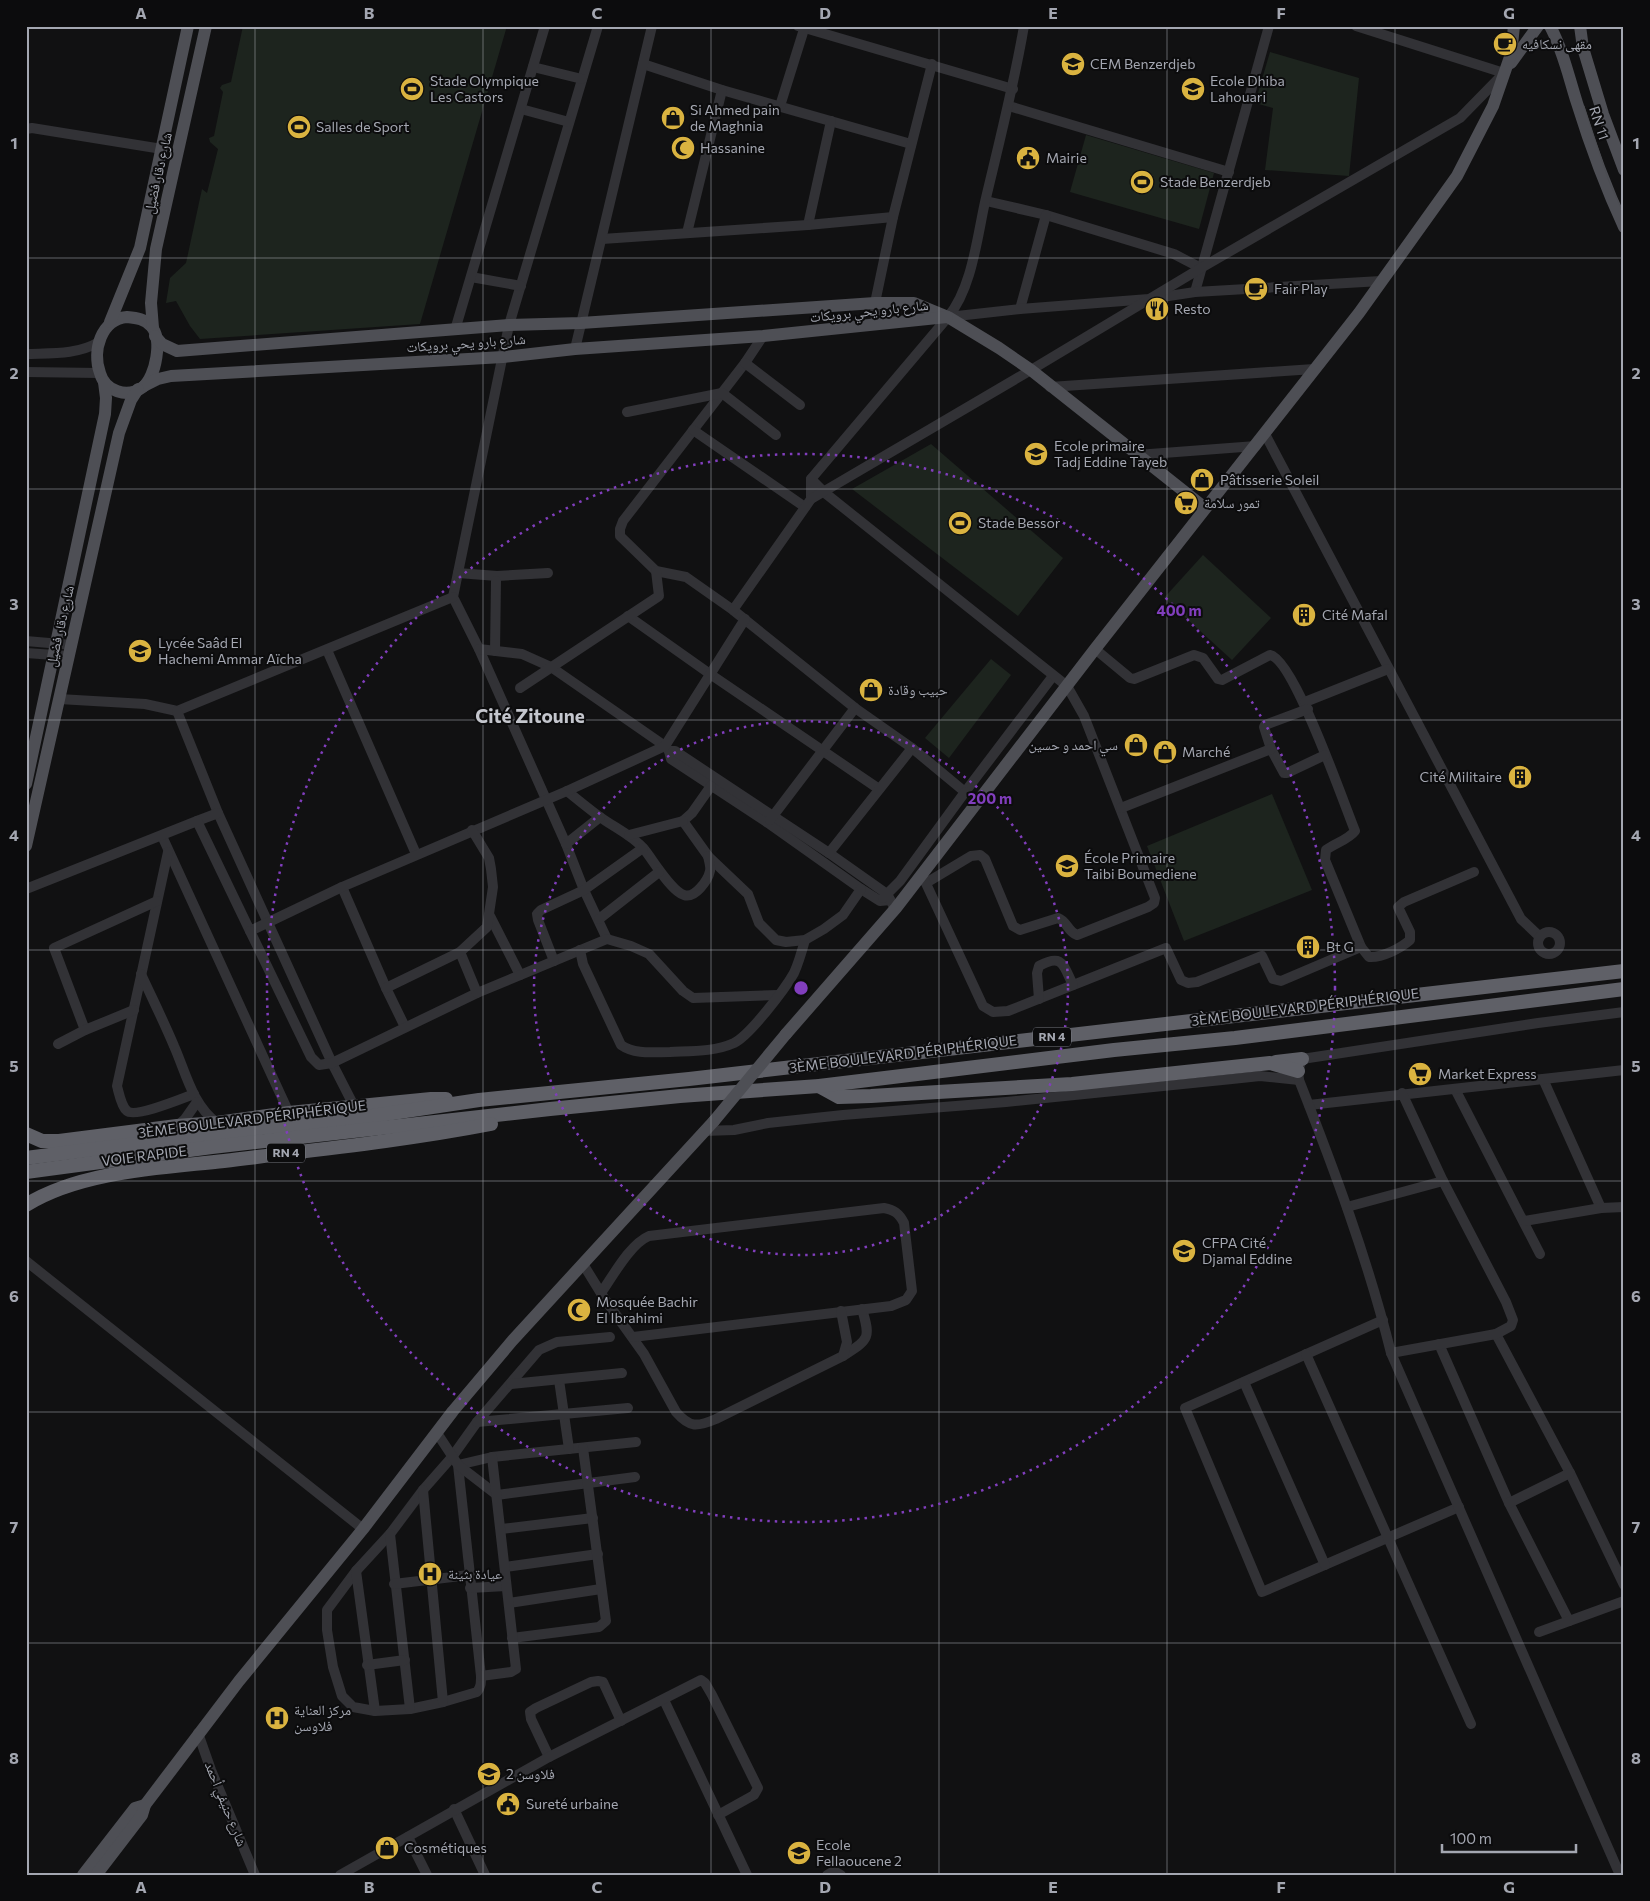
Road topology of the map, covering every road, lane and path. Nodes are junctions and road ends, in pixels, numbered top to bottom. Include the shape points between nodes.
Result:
1 (206, 26) edge
2 (545, 26) edge
3 (598, 26) edge
4 (652, 26) edge
5 (1024, 26) edge
6 (1269, 26) edge
7 (1356, 26) edge
8 (1514, 26) edge
9 (1538, 26) edge
10 (1550, 26) edge
11 (1580, 26) edge
12 (184, 27) edge
13 (803, 27) edge
14 (643, 64) junction
15 (932, 64) junction
16 (533, 67) junction
17 (1504, 73) junction
18 (582, 79) junction
19 (1013, 89) junction
20 (722, 90) junction
21 (780, 106) junction
22 (1009, 106) junction
23 (521, 109) junction
24 (831, 121) junction
25 (569, 122) junction
26 (26, 129) edge
27 (911, 144) junction
28 (162, 149) junction
29 (1624, 170) edge
30 (1229, 172) junction
31 (986, 201) junction
32 (1046, 216) junction
33 (893, 217) junction
34 (808, 225) junction
35 (1624, 227) edge
36 (687, 233) junction
37 (602, 239) junction
38 (1201, 268) junction
39 (471, 277) junction
40 (1380, 281) junction
41 (520, 286) junction
42 (1195, 292) junction
43 (1150, 299) junction
44 (875, 303) junction
45 (1020, 309) junction
46 (948, 317) junction
47 (110, 322) junction
48 (581, 323) junction
49 (509, 325) junction
50 (876, 325) junction
51 (456, 330) junction
52 (154, 332) junction
53 (763, 336) junction
54 (99, 342) junction
55 (575, 349) junction
56 (26, 354) edge
57 (502, 357) junction
58 (745, 363) junction
59 (1314, 369) junction
60 (1031, 370) junction
61 (26, 372) edge
62 (101, 377) junction
63 (1050, 387) junction
64 (141, 388) junction
65 (722, 393) junction
66 (800, 405) dead end
67 (627, 412) dead end
68 (693, 430) junction
69 (1265, 434) junction
70 (776, 435) dead end
71 (1256, 446) junction
72 (1137, 455) junction
73 (811, 479) junction
74 (825, 493) junction
75 (808, 504) junction
76 (1205, 508) junction
77 (656, 571) junction
78 (458, 573) junction
79 (548, 573) dead end
80 (496, 581) dead end
81 (453, 597) junction
82 (733, 610) junction
83 (628, 616) junction
84 (745, 619) junction
85 (26, 641) edge
86 (54, 649) junction
87 (479, 649) junction
88 (1095, 649) junction
89 (70, 650) junction
90 (327, 650) junction
91 (495, 651) junction
92 (26, 653) edge
93 (551, 667) junction
94 (1388, 669) junction
95 (710, 674) junction
96 (1053, 676) junction
97 (1067, 686) junction
98 (520, 688) dead end
99 (59, 699) junction
100 (1306, 706) junction
101 (856, 708) junction
102 (177, 711) junction
103 (667, 748) junction
104 (912, 748) junction
105 (1271, 749) junction
106 (822, 751) junction
107 (1325, 755) junction
108 (26, 784) edge
109 (712, 786) junction
110 (879, 789) junction
111 (567, 791) junction
112 (965, 792) junction
113 (546, 799) junction
114 (1121, 808) junction
115 (218, 813) junction
116 (600, 817) junction
117 (770, 819) junction
118 (197, 821) junction
119 (683, 821) junction
120 (472, 830) junction
121 (162, 836) junction
122 (629, 836) junction
123 (566, 844) junction
124 (26, 846) edge
125 (643, 848) junction
126 (168, 852) junction
127 (829, 853) junction
128 (416, 854) junction
129 (708, 856) junction
130 (659, 872) junction
131 (1474, 872) dead end
132 (924, 879) junction
133 (342, 887) junction
134 (26, 889) edge
135 (861, 889) junction
136 (584, 890) junction
137 (888, 901) junction
138 (157, 902) junction
139 (490, 916) junction
140 (599, 919) junction
141 (268, 922) junction
142 (250, 931) junction
143 (1540, 937) dead end
144 (608, 939) junction
145 (805, 940) junction
146 (1361, 947) junction
147 (580, 950) junction
148 (460, 952) junction
149 (554, 961) junction
150 (1624, 971) edge
151 (142, 974) junction
152 (520, 975) junction
153 (1073, 985) junction
154 (386, 988) junction
155 (1624, 989) edge
156 (477, 993) junction
157 (778, 995) junction
158 (1039, 999) junction
159 (134, 1010) junction
160 (1624, 1012) edge
161 (405, 1027) junction
162 (85, 1030) junction
163 (58, 1044) dead end
164 (332, 1063) junction
165 (1299, 1070) junction
166 (1623, 1073) edge
167 (1543, 1079) junction
168 (819, 1086) junction
169 (1455, 1089) junction
170 (1402, 1094) junction
171 (195, 1098) junction
172 (479, 1100) junction
173 (1309, 1104) junction
174 (354, 1106) junction
175 (550, 1109) junction
176 (289, 1113) junction
177 (217, 1123) junction
178 (177, 1126) junction
179 (704, 1132) junction
180 (26, 1134) edge
181 (262, 1135) junction
182 (26, 1158) edge
183 (26, 1172) edge
184 (1443, 1181) junction
185 (26, 1205) edge
186 (1624, 1207) edge
187 (1347, 1208) junction
188 (1601, 1208) junction
189 (1524, 1221) junction
190 (1540, 1254) dead end
191 (26, 1261) edge
192 (583, 1264) junction
193 (601, 1294) junction
194 (862, 1309) junction
195 (841, 1312) junction
196 (1383, 1320) junction
197 (1496, 1334) junction
198 (610, 1337) dead end
199 (633, 1338) junction
200 (1439, 1344) junction
201 (1390, 1353) junction
202 (1306, 1354) junction
203 (843, 1356) junction
204 (622, 1373) dead end
205 (559, 1380) junction
206 (1244, 1382) junction
207 (511, 1384) junction
208 (628, 1408) dead end
209 (563, 1414) junction
210 (477, 1422) junction
211 (437, 1433) junction
212 (636, 1442) dead end
213 (583, 1448) junction
214 (569, 1449) junction
215 (492, 1457) junction
216 (455, 1461) junction
217 (1570, 1473) junction
218 (635, 1477) dead end
219 (589, 1483) junction
220 (423, 1490) junction
221 (497, 1496) junction
222 (1509, 1503) junction
223 (1458, 1507) junction
224 (593, 1518) junction
225 (363, 1529) junction
226 (501, 1529) junction
227 (390, 1534) junction
228 (1386, 1538) junction
229 (598, 1554) junction
230 (1325, 1565) junction
231 (505, 1567) junction
232 (356, 1571) junction
233 (469, 1575) junction
234 (432, 1580) junction
235 (394, 1584) junction
236 (1624, 1585) edge
237 (506, 1586) junction
238 (470, 1588) junction
239 (602, 1589) junction
240 (1624, 1601) edge
241 (509, 1603) junction
242 (1569, 1621) junction
243 (1539, 1632) dead end
244 (512, 1638) junction
245 (405, 1660) junction
246 (367, 1665) junction
247 (481, 1676) junction
248 (664, 1700) junction
249 (443, 1702) junction
250 (410, 1709) junction
251 (375, 1711) junction
252 (621, 1721) junction
253 (1471, 1724) dead end
254 (198, 1734) junction
255 (549, 1756) junction
256 (144, 1804) junction
257 (454, 1810) junction
258 (718, 1815) junction
259 (408, 1837) junction
260 (83, 1875) edge
261 (96, 1875) edge
262 (255, 1875) edge
263 (340, 1875) edge
264 (427, 1875) edge
265 (485, 1875) edge
266 (746, 1875) edge
267 (827, 1875) edge
268 (842, 1875) edge
269 (1620, 1875) edge

1 - 52 main road, شارع دقار فضيل via 156,249 152,303
2 - 16 street
3 - 18 street
4 - 14 street
5 - 19 street
6 - 30 street
7 - 17 street
8 - 17 main road via 1511,54
9 - 17 main road
10 - 35 main road, RN 11 via 1592,152
11 - 29 main road, RN 11 via 1583,48 1600,104
12 - 28 main road, شارع دقار فضيل
13 - 15 street
13 - 21 street
14 - 20 street
14 - 37 street
15 - 19 street
15 - 27 street
16 - 18 street
16 - 23 street
17 - 38 street via 1460,118
17 - 40 main road via 1493,106 1457,176
18 - 25 street
19 - 22 street
20 - 21 street
20 - 36 street
21 - 24 street
22 - 30 street
22 - 31 street
23 - 25 street
23 - 39 street
24 - 27 street
24 - 34 street
25 - 41 street
26 - 28 street
27 - 33 street
28 - 47 main road, شارع دقار فضيل via 140,248
30 - 38 street
31 - 32 street
31 - 46 street via 970,269 957,304
32 - 38 street via 1174,254
32 - 45 street
33 - 34 street
33 - 44 street
34 - 36 street
36 - 37 street
37 - 48 street
38 - 42 street
38 - 43 street
39 - 41 street
39 - 51 street
40 - 42 street
40 - 59 main road
41 - 49 street
42 - 43 street
43 - 45 street
43 - 60 street
44 - 46 main road, شارع بارو يحي برويكات via 914,303
44 - 48 main road, شارع بارو يحي برويكات
44 - 50 street
45 - 46 street
46 - 50 main road, شارع بارو يحي برويكات
46 - 60 main road
46 - 73 street
47 - 52 main road via 119,318 137,318 145,321
47 - 54 main road
48 - 49 main road, شارع بارو يحي برويكات
48 - 55 street
49 - 51 main road, شارع بارو يحي برويكات
49 - 57 street
50 - 53 main road, شارع بارو يحي برويكات
51 - 52 main road, شارع بارو يحي برويكات via 178,351 162,344
52 - 64 main road via 156,363
53 - 55 main road, شارع بارو يحي برويكات
53 - 58 street
54 - 56 street via 75,351
54 - 62 main road via 97,356
55 - 57 main road, شارع بارو يحي برويكات
57 - 64 main road, شارع بارو يحي برويكات via 171,376
57 - 78 street
58 - 65 street
58 - 66 street
59 - 63 street
59 - 69 main road
60 - 63 main road
60 - 74 street
61 - 62 street
62 - 64 main road via 116,392
62 - 86 main road, شارع دقار فضيل via 106,398 105,414
63 - 72 main road
64 - 89 main road, شارع دقار فضيل via 131,400 119,433
65 - 67 street
65 - 68 street
65 - 70 street
68 - 75 street
68 - 77 street via 620,529 625,543
69 - 71 main road
69 - 94 street
71 - 72 street
71 - 76 main road
72 - 76 main road
73 - 74 street
73 - 75 street
74 - 75 street
74 - 96 street
75 - 82 street
76 - 88 main road
77 - 82 street via 686,577
77 - 83 street via 659,596
78 - 79 street via 497,576
78 - 81 street
80 - 91 street
81 - 87 street
81 - 90 street
82 - 84 street
83 - 93 street
83 - 95 street
84 - 95 street
84 - 101 street
85 - 86 street
86 - 89 street
86 - 92 street
86 - 108 main road, شارع دقار فضيل
87 - 91 street
87 - 113 street
88 - 97 main road
88 - 100 street via 1134,679 1194,655 1203,658 1222,680 1270,655 1275,656
89 - 99 main road, شارع دقار فضيل
90 - 102 street
90 - 128 street
91 - 93 street via 522,654
93 - 98 street
93 - 103 street
94 - 100 street
94 - 143 street via 1520,920
95 - 103 street
95 - 106 street
96 - 97 street
96 - 112 street
97 - 114 street via 1084,716
97 - 132 main road
99 - 102 street via 145,704
99 - 124 main road, شارع دقار فضيل
100 - 105 street via 1265,724
100 - 107 street
101 - 104 street
101 - 106 street
102 - 115 street
103 - 109 street via 671,758
103 - 111 street
103 - 117 street via 676,751
104 - 110 street
104 - 112 street
105 - 107 street via 1284,773
105 - 114 street
106 - 110 street
106 - 117 street
107 - 146 street via 1355,831 1326,850 1325,860
109 - 117 street
109 - 119 street
110 - 127 street
111 - 113 street
111 - 116 street
112 - 137 street
113 - 120 street
113 - 123 street
114 - 132 street via 1156,898 1148,907 1082,933 1074,934 1058,918 1020,930 1013,926 985,859 980,855 971,856
115 - 118 street
115 - 141 street
116 - 122 street
116 - 123 street
117 - 127 street
117 - 135 street
118 - 121 street
118 - 142 street
119 - 122 street
119 - 129 street
120 - 128 street
120 - 139 street via 489,858 493,886
121 - 126 street
121 - 134 street
122 - 125 street
123 - 136 street
125 - 130 street
125 - 136 street
126 - 138 street
126 - 176 street
127 - 137 street
128 - 133 street
129 - 130 street via 711,870 707,880 700,889 687,896 681,895
129 - 145 street via 748,894 763,928 776,940
130 - 140 street
131 - 146 street via 1398,907 1410,932 1410,940 1404,945 1376,958 1370,957
132 - 137 main road
132 - 158 street via 983,1006 993,1012 1008,1011
133 - 141 street
133 - 154 street
135 - 137 street
135 - 145 street via 842,915
136 - 140 street
136 - 149 street via 537,914
137 - 179 main road, bridge via 786,1034
138 - 151 street
138 - 162 street via 54,948
139 - 148 street via 487,928
139 - 152 street
140 - 144 street
141 - 142 street
141 - 164 street
142 - 164 street via 311,1057 319,1065
144 - 147 street
144 - 157 street via 649,954 692,998
145 - 157 street via 794,973
146 - 153 street via 1280,981 1273,979 1262,956 1188,983 1181,980 1166,948
147 - 149 street
147 - 157 street via 583,964 621,1045 628,1050 699,1051 726,1046 745,1036
148 - 154 street
148 - 156 street
149 - 152 street
150 - 172 highway, 3ÈME BOULEVARD PÉRIPHÉRIQUE / RN 4 via 689,1079
151 - 159 street
151 - 171 street
152 - 156 street
153 - 158 street
153 - 158 street via 1063,964 1050,960 1039,966 1036,973
154 - 161 street
155 - 168 highway, 3ÈME BOULEVARD PÉRIPHÉRIQUE / RN 4
156 - 161 street
159 - 162 street
159 - 171 street via 117,1086 127,1111 142,1112
160 - 165 street via 1538,1023
161 - 164 street
162 - 163 street
164 - 174 street
165 - 168 highway via 1270,1063 1072,1084 839,1097
165 - 173 street
165 - 179 street via 1006,1102 843,1115
166 - 167 street
167 - 169 street
167 - 188 street
168 - 175 highway, 3ÈME BOULEVARD PÉRIPHÉRIQUE / RN 4
169 - 170 street
169 - 189 street
170 - 173 street
170 - 184 street
171 - 177 street
171 - 178 street via 188,1115
172 - 174 highway, 3ÈME BOULEVARD PÉRIPHÉRIQUE / RN 4 via 431,1099
172 - 181 highway, 3ÈME BOULEVARD PÉRIPHÉRIQUE / RN 4
173 - 187 street
174 - 176 highway, 3ÈME BOULEVARD PÉRIPHÉRIQUE / RN 4
175 - 181 highway, 3ÈME BOULEVARD PÉRIPHÉRIQUE / RN 4
175 - 185 highway, 3ÈME BOULEVARD PÉRIPHÉRIQUE / RN 4 via 460,1130 87,1180 58,1188
176 - 177 highway, 3ÈME BOULEVARD PÉRIPHÉRIQUE / RN 4
177 - 178 highway, 3ÈME BOULEVARD PÉRIPHÉRIQUE / RN 4
178 - 180 highway, 3ÈME BOULEVARD PÉRIPHÉRIQUE / RN 4 via 59,1141 42,1140
179 - 192 main road
181 - 182 highway, VOIE RAPIDE
181 - 183 highway, VOIE RAPIDE
184 - 187 street
184 - 197 street via 1513,1317 1511,1326
186 - 188 street
187 - 196 street
188 - 189 street
189 - 190 street
191 - 225 street
192 - 193 street
192 - 211 main road via 512,1341
193 - 194 street via 640,1241 649,1236 884,1208 894,1210 904,1223 912,1291 906,1300 891,1306
193 - 199 street
194 - 195 street
194 - 203 street via 867,1336 863,1343
195 - 199 street
195 - 203 street via 847,1342
196 - 201 street
196 - 202 street
197 - 200 street
197 - 217 street
198 - 207 street via 546,1346
199 - 203 street via 676,1412 692,1425 716,1419
200 - 201 street
200 - 222 street
201 - 223 street
202 - 206 street
202 - 228 street
204 - 205 street
205 - 207 street
205 - 209 street
206 - 230 street
206 - 230 street via 1185,1408 1262,1592
207 - 210 street
208 - 209 street
209 - 210 street
209 - 214 street
210 - 216 street
211 - 216 street
211 - 225 main road
212 - 213 street
213 - 214 street
213 - 219 street
214 - 215 street
215 - 216 street
215 - 221 street
216 - 220 street
216 - 221 street
216 - 233 street
217 - 222 street
217 - 236 street
218 - 219 street
219 - 221 street
219 - 224 street
220 - 227 street
220 - 234 street
221 - 226 street
222 - 242 street
223 - 228 street
223 - 269 street
224 - 226 street
224 - 229 street
225 - 254 main road
226 - 231 street
227 - 232 street
227 - 235 street
228 - 230 street
228 - 253 street
229 - 231 street
229 - 239 street
231 - 237 street
232 - 246 street
232 - 251 street via 327,1610 326,1630 342,1696 353,1707
233 - 234 street
233 - 238 street
234 - 235 street
234 - 249 street
235 - 245 street
237 - 238 street
237 - 241 street
238 - 247 street
239 - 241 street
239 - 244 street via 606,1621 603,1625
240 - 242 street
241 - 244 street
242 - 243 street
244 - 247 street via 516,1670
245 - 246 street
245 - 250 street
246 - 251 street
247 - 249 street via 477,1692
248 - 252 street
248 - 258 street
248 - 258 street via 703,1681 756,1785 754,1795
249 - 250 street
250 - 251 street
252 - 255 street
252 - 255 street via 602,1682 598,1681 536,1708 530,1712 531,1719
254 - 256 main road
254 - 262 street, شارع حنيفي أحمد
255 - 257 street
256 - 260 main road via 135,1808
256 - 261 main road via 142,1815
257 - 259 street
257 - 265 street
258 - 266 street
259 - 263 street
259 - 264 street
267 - 268 street via 834,1871

